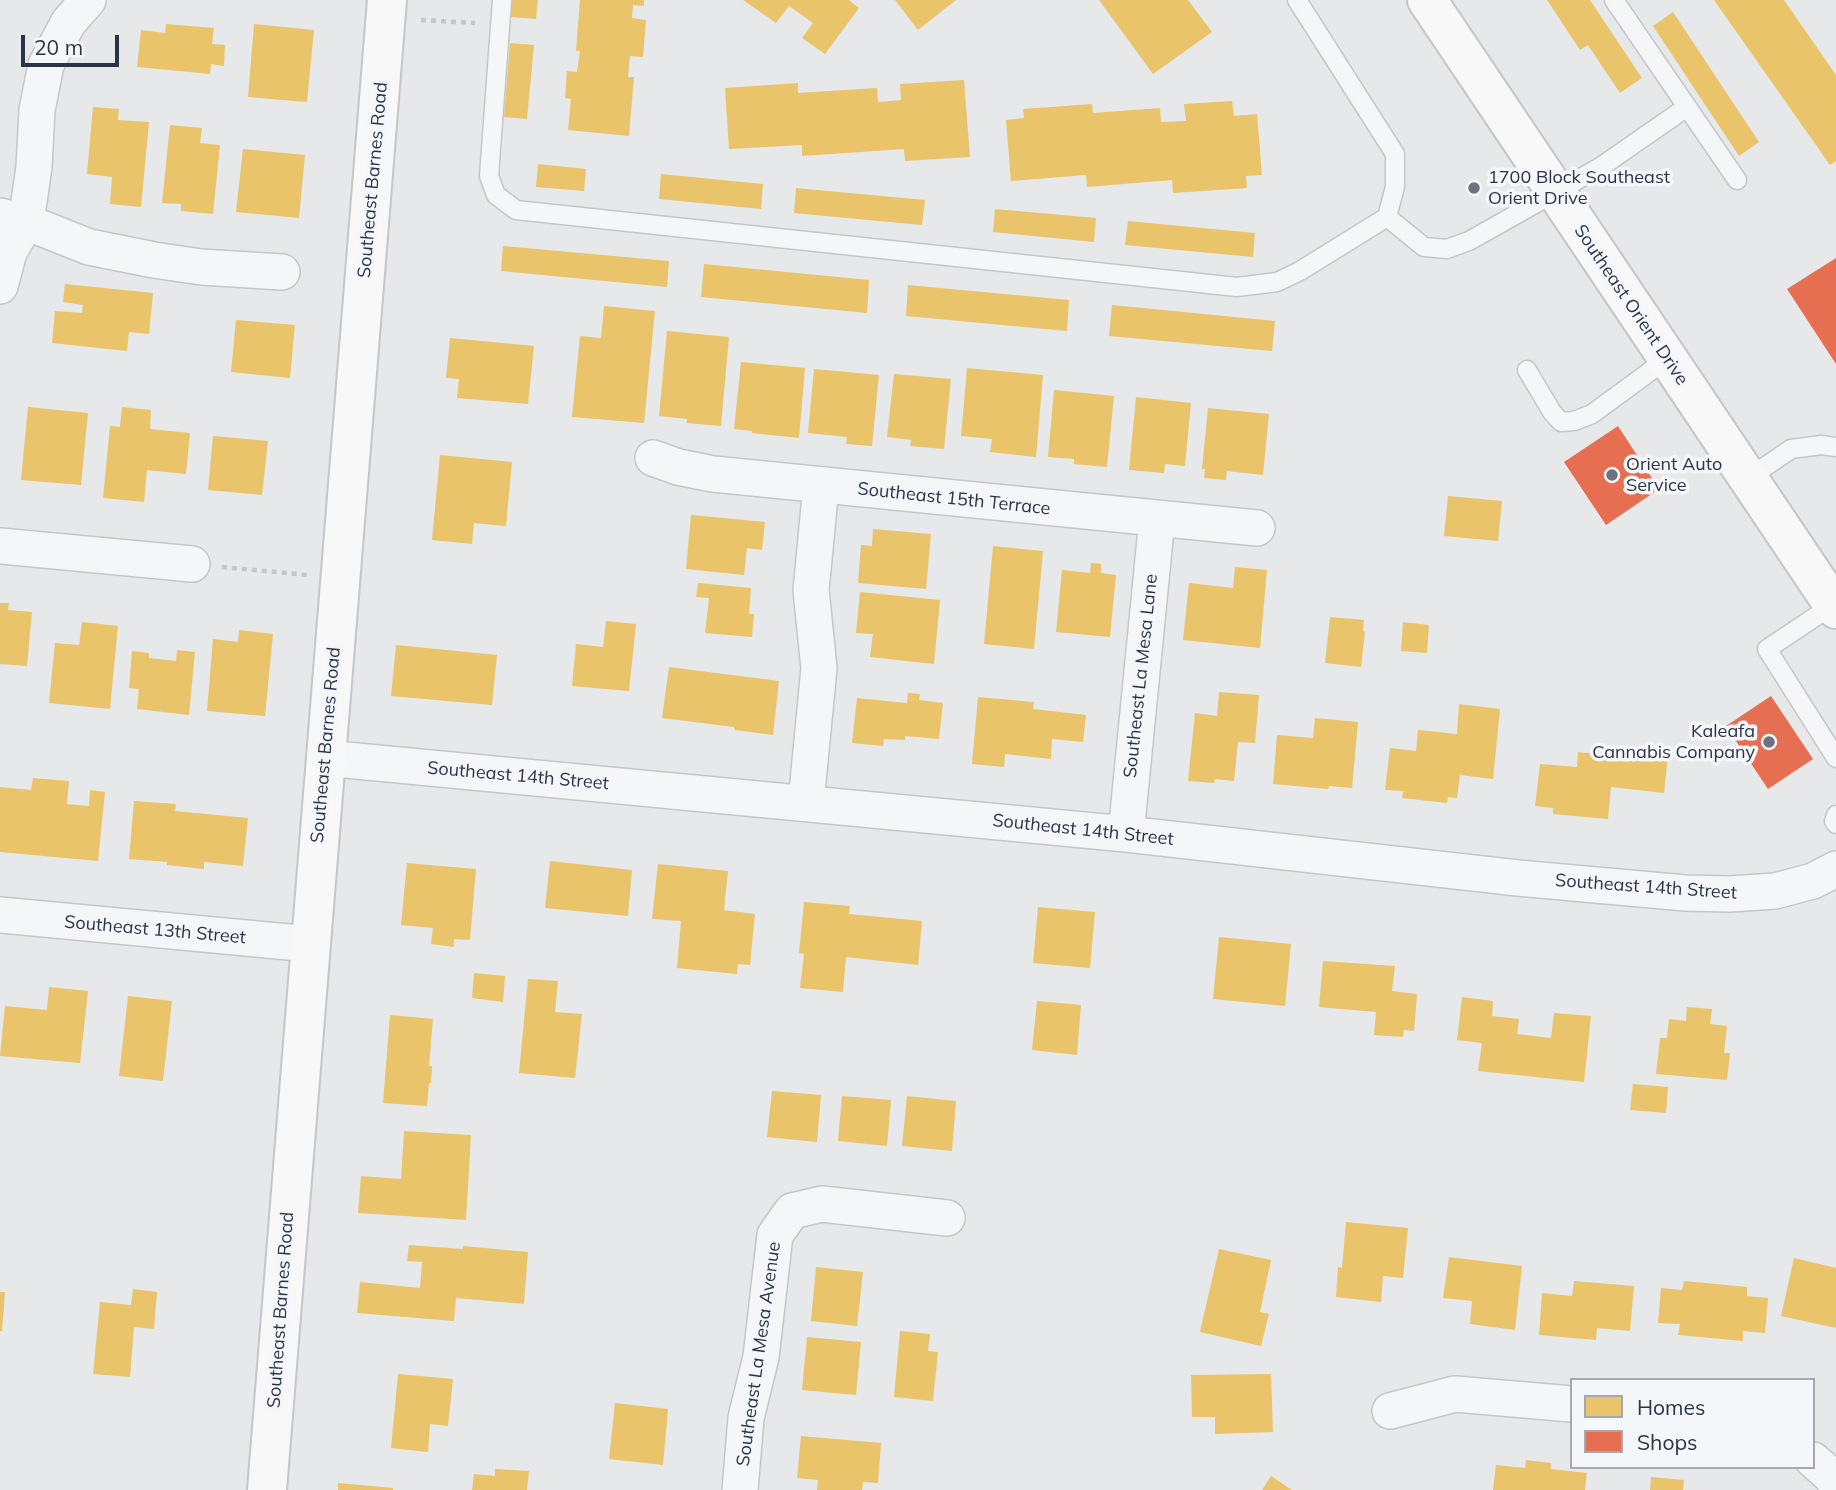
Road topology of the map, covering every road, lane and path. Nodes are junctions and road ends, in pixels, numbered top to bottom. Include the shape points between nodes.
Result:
1 (88, 0) edge
2 (502, 0) edge
3 (1297, 0) edge
4 (1427, 0) edge
5 (1614, 0) edge
6 (387, 9) edge
7 (501, 24) junction
8 (1687, 107) junction
9 (1737, 180) dead end
10 (1556, 192) junction
11 (1387, 216) junction
12 (13, 219) edge
13 (282, 272) dead end
14 (0, 286) edge
15 (1667, 359) junction
16 (1527, 370) dead end
17 (1836, 447) edge
18 (653, 458) dead end
19 (1747, 479) junction
20 (821, 486) junction
21 (1157, 519) junction
22 (1257, 528) dead end
23 (0, 546) edge
24 (192, 564) joint
25 (340, 578) junction
26 (1835, 607) edge
27 (325, 758) junction
28 (1836, 758) edge
29 (806, 803) junction
30 (1836, 815) edge
31 (1836, 824) edge
32 (1126, 834) junction
33 (1836, 869) edge
34 (0, 915) edge
35 (310, 944) junction
36 (947, 1218) dead end
37 (1570, 1404) edge
38 (1390, 1411) dead end
39 (1815, 1462) edge
40 (1836, 1485) edge
41 (267, 1490) edge
42 (740, 1490) edge

1 - 12 street via 68,23 46,65 37,110 34,167
2 - 7 lane
3 - 11 lane via 1395,154 1395,187
4 - 10 street, Southeast Orient Drive
5 - 8 lane
6 - 7 path
6 - 25 street, Southeast Barnes Road
7 - 11 lane via 489,176 496,195 516,211 1237,287 1277,282
8 - 9 lane
8 - 10 lane
10 - 11 lane via 1447,249 1424,247
10 - 15 street, Southeast Orient Drive
12 - 13 street via 89,247 154,260
12 - 14 street
15 - 16 lane via 1592,414 1574,421 1561,422
15 - 19 street, Southeast Orient Drive
17 - 19 lane via 1791,449
18 - 20 street, Southeast 15th Terrace via 713,474
19 - 26 street, Southeast Orient Drive
20 - 21 street, Southeast 15th Terrace
20 - 29 street via 811,590 819,668
21 - 22 street, Southeast 15th Terrace
21 - 32 street, Southeast La Mesa Lane
23 - 24 street
24 - 25 path
25 - 27 street, Southeast Barnes Road
26 - 28 lane via 1767,649
27 - 29 street, Southeast 14th Street
27 - 35 street, Southeast Barnes Road
29 - 32 street, Southeast 14th Street
30 - 31 lane
32 - 33 street, Southeast 14th Street via 1685,893 1775,891
34 - 35 street, Southeast 13th Street
35 - 41 street, Southeast Barnes Road
36 - 42 street, Southeast La Mesa Avenue via 822,1205 792,1211 775,1236 761,1357 746,1418
37 - 38 street via 1455,1394
39 - 40 street

